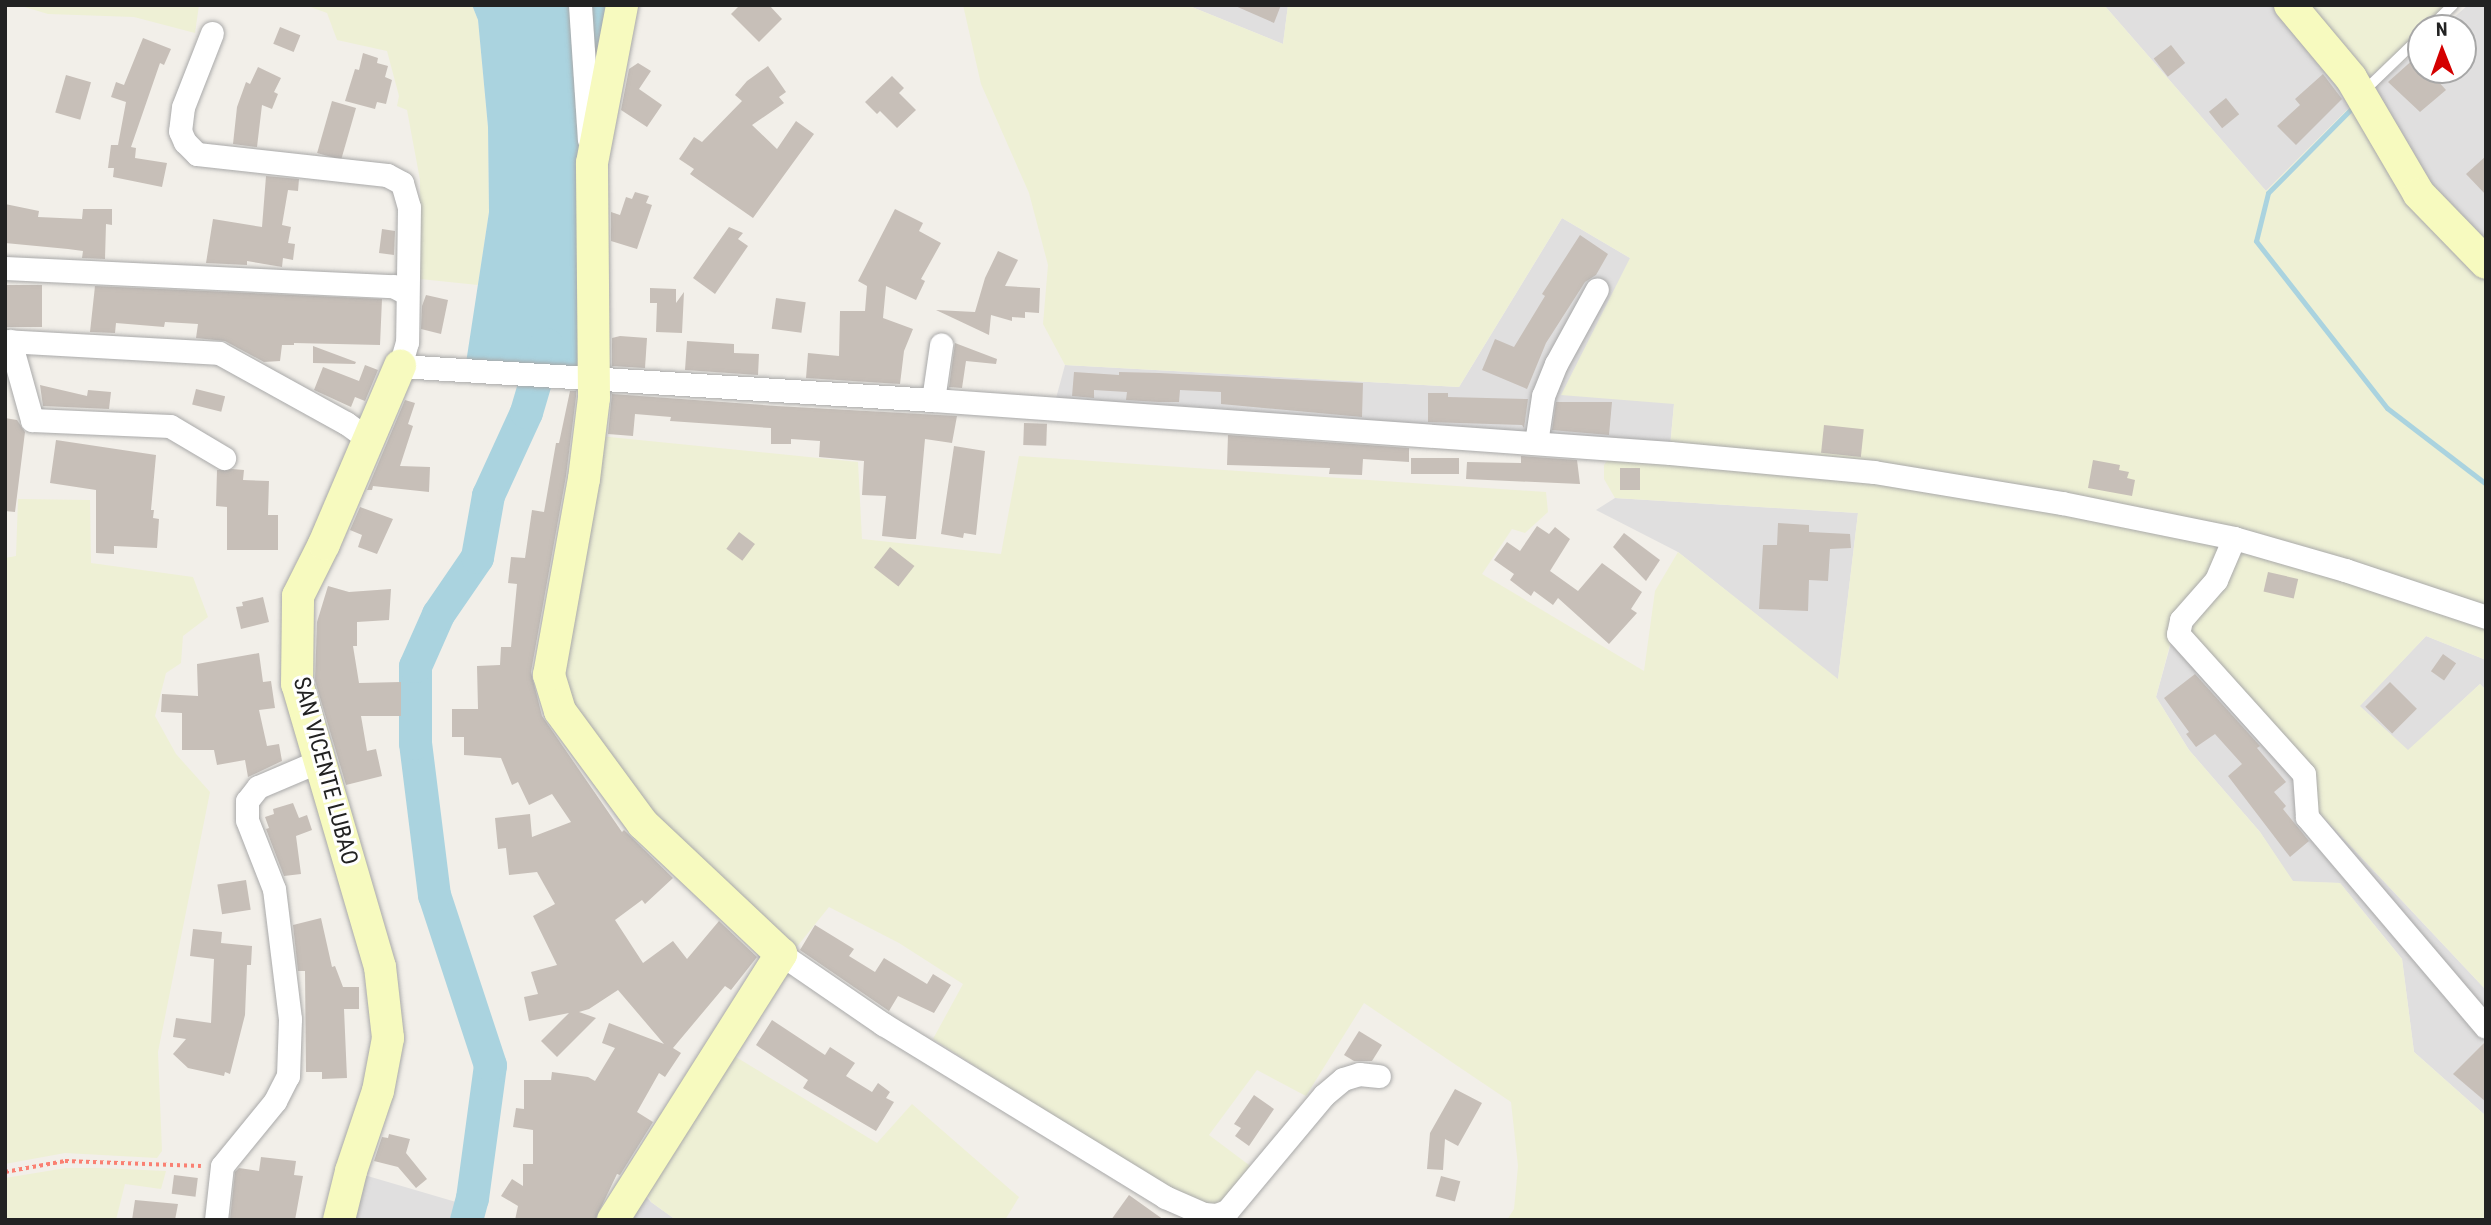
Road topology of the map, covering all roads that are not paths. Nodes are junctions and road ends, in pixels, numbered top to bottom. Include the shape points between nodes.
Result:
1 (580, 5) edge
2 (622, 5) edge
3 (2290, 5) edge
4 (212, 33) dead end
5 (2407, 50) edge
6 (2361, 94) junction
7 (592, 163) junction
8 (2486, 263) edge
9 (5, 268) edge
10 (1598, 289) dead end
11 (406, 293) junction
12 (8, 341) edge
13 (942, 345) dead end
14 (400, 366) junction
15 (594, 380) junction
16 (933, 400) junction
17 (369, 440) junction
18 (1536, 443) junction
19 (223, 458) dead end
20 (2234, 538) junction
21 (2486, 617) edge
22 (319, 761) junction
23 (781, 954) junction
24 (2485, 1026) edge
25 (1379, 1076) dead end
26 (216, 1220) edge
27 (339, 1220) edge
28 (612, 1220) edge

1 - 7 street
2 - 7 street
3 - 6 street
4 - 11 street, SAN VICENTE LUBAO via 183,107 180,131 184,142 197,154 387,175 402,183 409,207
5 - 6 lane
6 - 8 street via 2419,194
7 - 15 street
9 - 11 street via 393,286
10 - 18 street via 1547,385
11 - 14 street, SAN VICENTE LUBAO via 407,342
12 - 17 street via 219,353
12 - 19 street via 32,420 170,426
13 - 16 street
14 - 15 street
14 - 17 street, SAN VICENTE LUBAO
15 - 16 street
15 - 23 street via 584,479 549,675 561,711 643,824
16 - 18 street
17 - 22 street, SAN VICENTE LUBAO via 299,596 297,684
18 - 20 street via 1874,472
20 - 21 street
20 - 24 street via 2216,580 2181,620 2178,634 2304,774 2307,817
22 - 26 street via 258,787 247,801 247,820 274,890 290,1019 288,1076 275,1101 222,1166
22 - 27 street, SAN VICENTE LUBAO via 380,967 388,1038 378,1091
23 - 25 street via 883,1024 1130,1176 1204,1214 1227,1211 1324,1095 1343,1079 1359,1074
23 - 28 street

